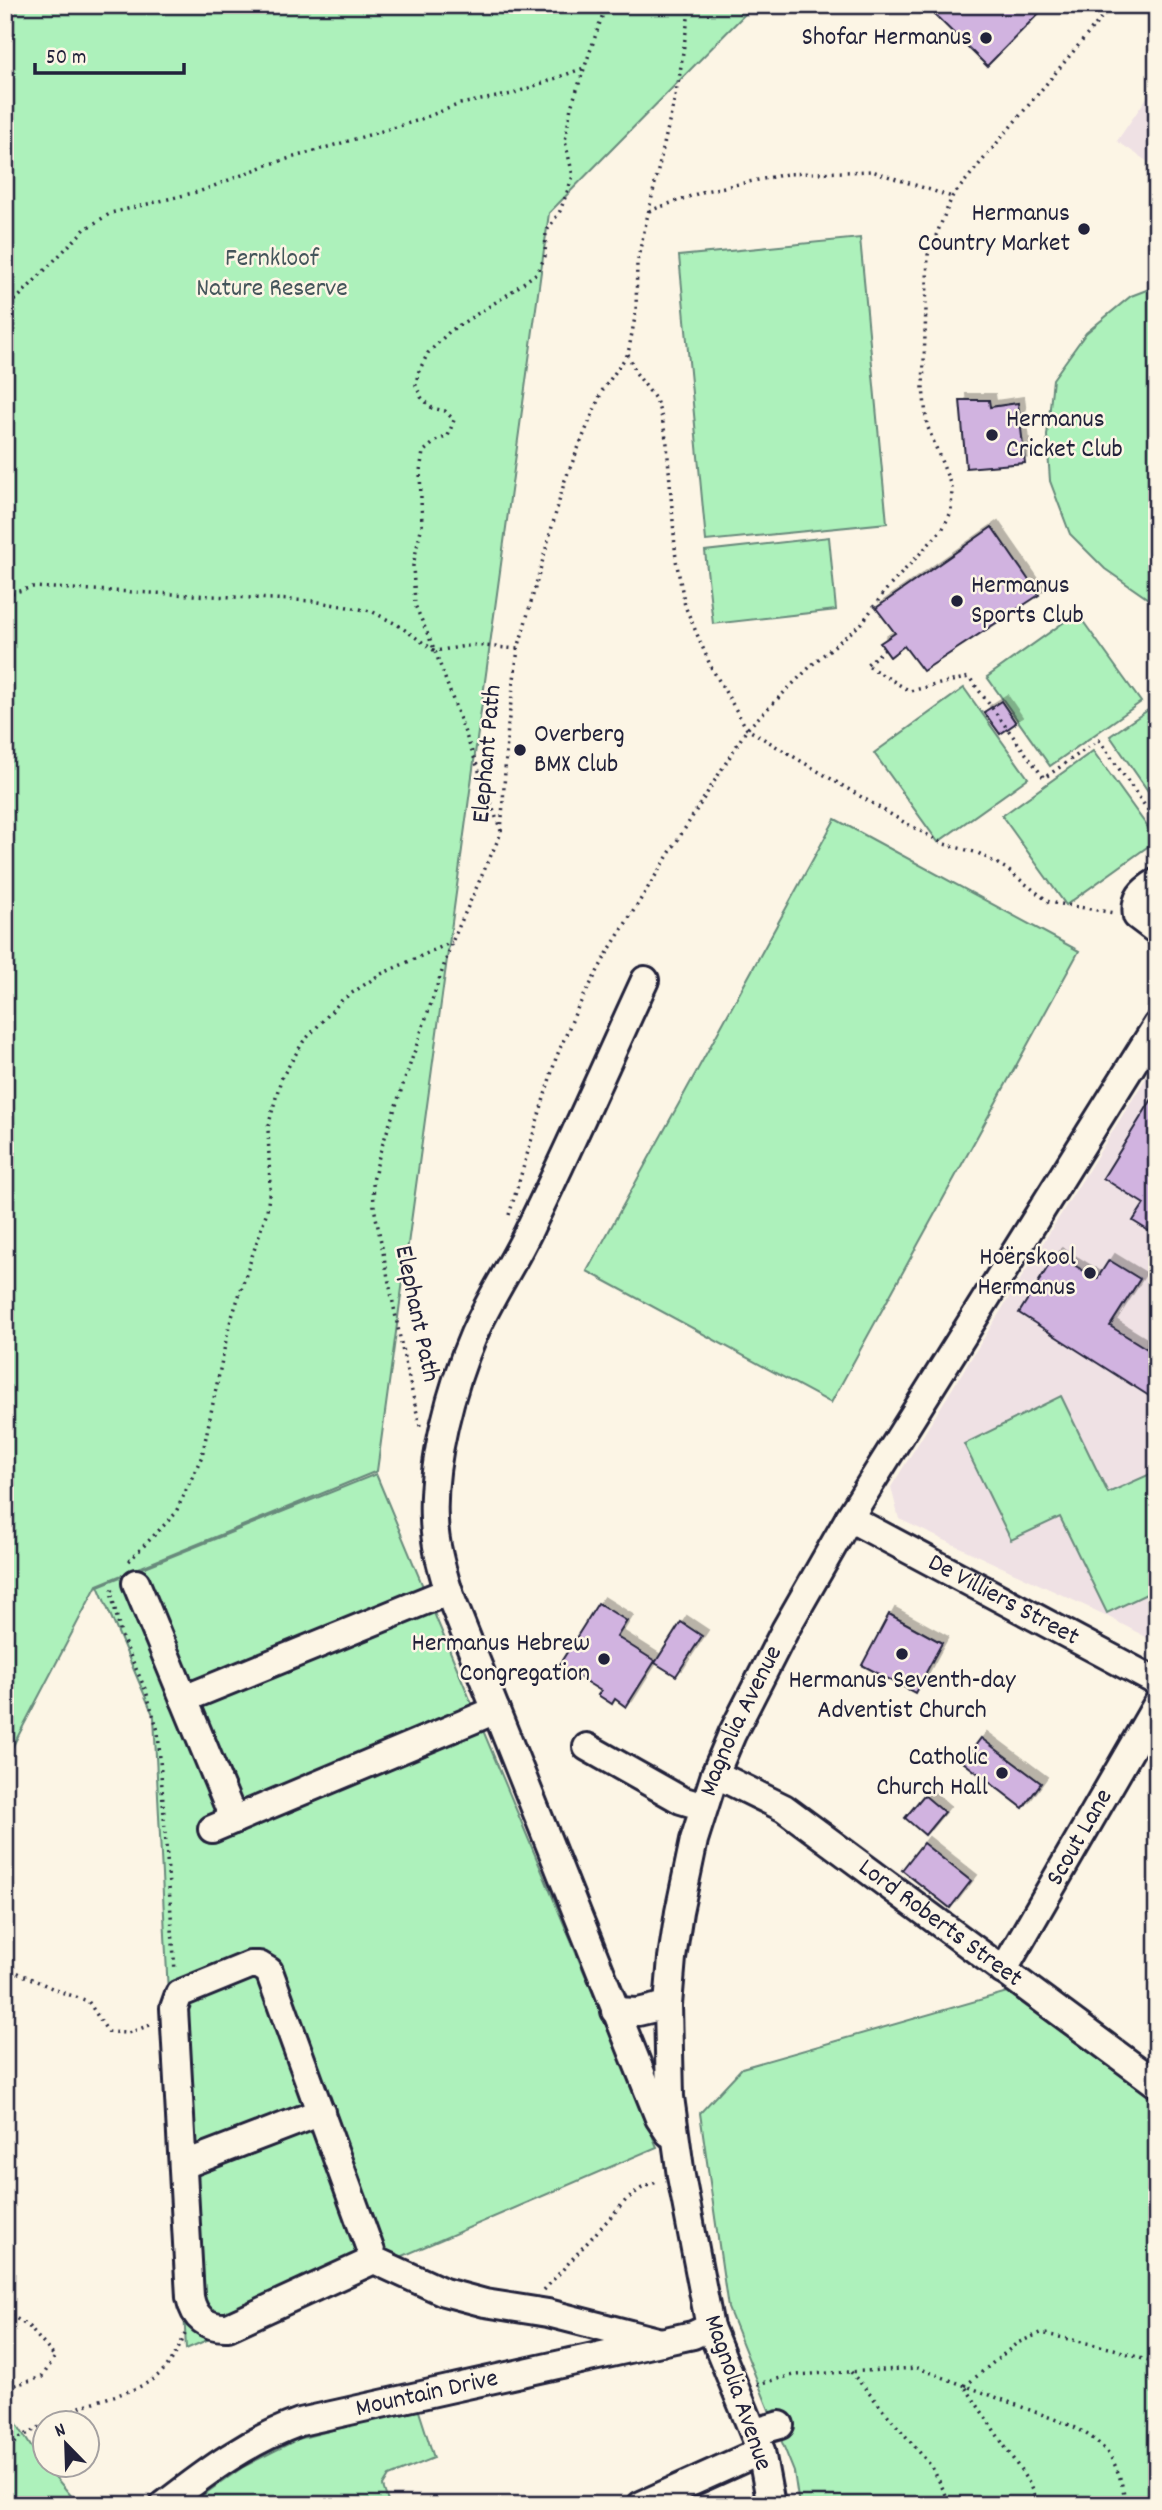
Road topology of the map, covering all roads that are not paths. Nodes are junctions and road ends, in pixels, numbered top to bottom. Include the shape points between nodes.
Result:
1 (1157, 882) edge
2 (1147, 924) edge
3 (645, 980) dead end
4 (1157, 1025) edge
5 (849, 1518) junction
6 (125, 1577) road end
7 (449, 1591) junction
8 (1157, 1682) edge
9 (184, 1699) junction
10 (1157, 1704) edge
11 (496, 1710) junction
12 (587, 1747) dead end
13 (715, 1773) junction
14 (704, 1807) junction
15 (1003, 1972) junction
16 (668, 2004) junction
17 (615, 2011) junction
18 (1157, 2084) edge
19 (321, 2112) junction
20 (675, 2143) junction
21 (183, 2165) junction
22 (374, 2260) junction
23 (710, 2327) junction
24 (661, 2342) junction
25 (780, 2425) dead end
26 (758, 2442) junction
27 (164, 2505) edge
28 (641, 2505) edge
29 (771, 2505) edge

1 - 2 street via 1137,898
3 - 7 street via 531,1228 474,1334 450,1407 435,1486 435,1540
4 - 5 street, Magnolia Avenue
5 - 8 street, De Villiers Street
5 - 13 street, Magnolia Avenue via 762,1673
6 - 9 street
7 - 9 street
7 - 11 street
9 - 11 street via 223,1824
10 - 15 street, Scout Lane
11 - 17 street
12 - 14 street via 681,1800
13 - 14 street, Magnolia Avenue
13 - 15 street, Lord Roberts Street via 784,1808
14 - 16 street, Magnolia Avenue via 678,1912
15 - 18 street, Lord Roberts Street
16 - 17 street via 638,2012
16 - 20 street, Magnolia Avenue
17 - 20 street via 659,2118
19 - 21 street
19 - 21 street via 272,1976 264,1967 250,1965 183,1991 175,2003
19 - 22 street
20 - 23 street, Magnolia Avenue
21 - 22 street via 190,2297 203,2321 211,2325 228,2327
22 - 24 street via 444,2292
23 - 24 street, Mountain Drive
23 - 26 street, Magnolia Avenue
24 - 27 street, Mountain Drive via 300,2422 233,2453
25 - 26 street
26 - 28 street
26 - 29 street, Magnolia Avenue

